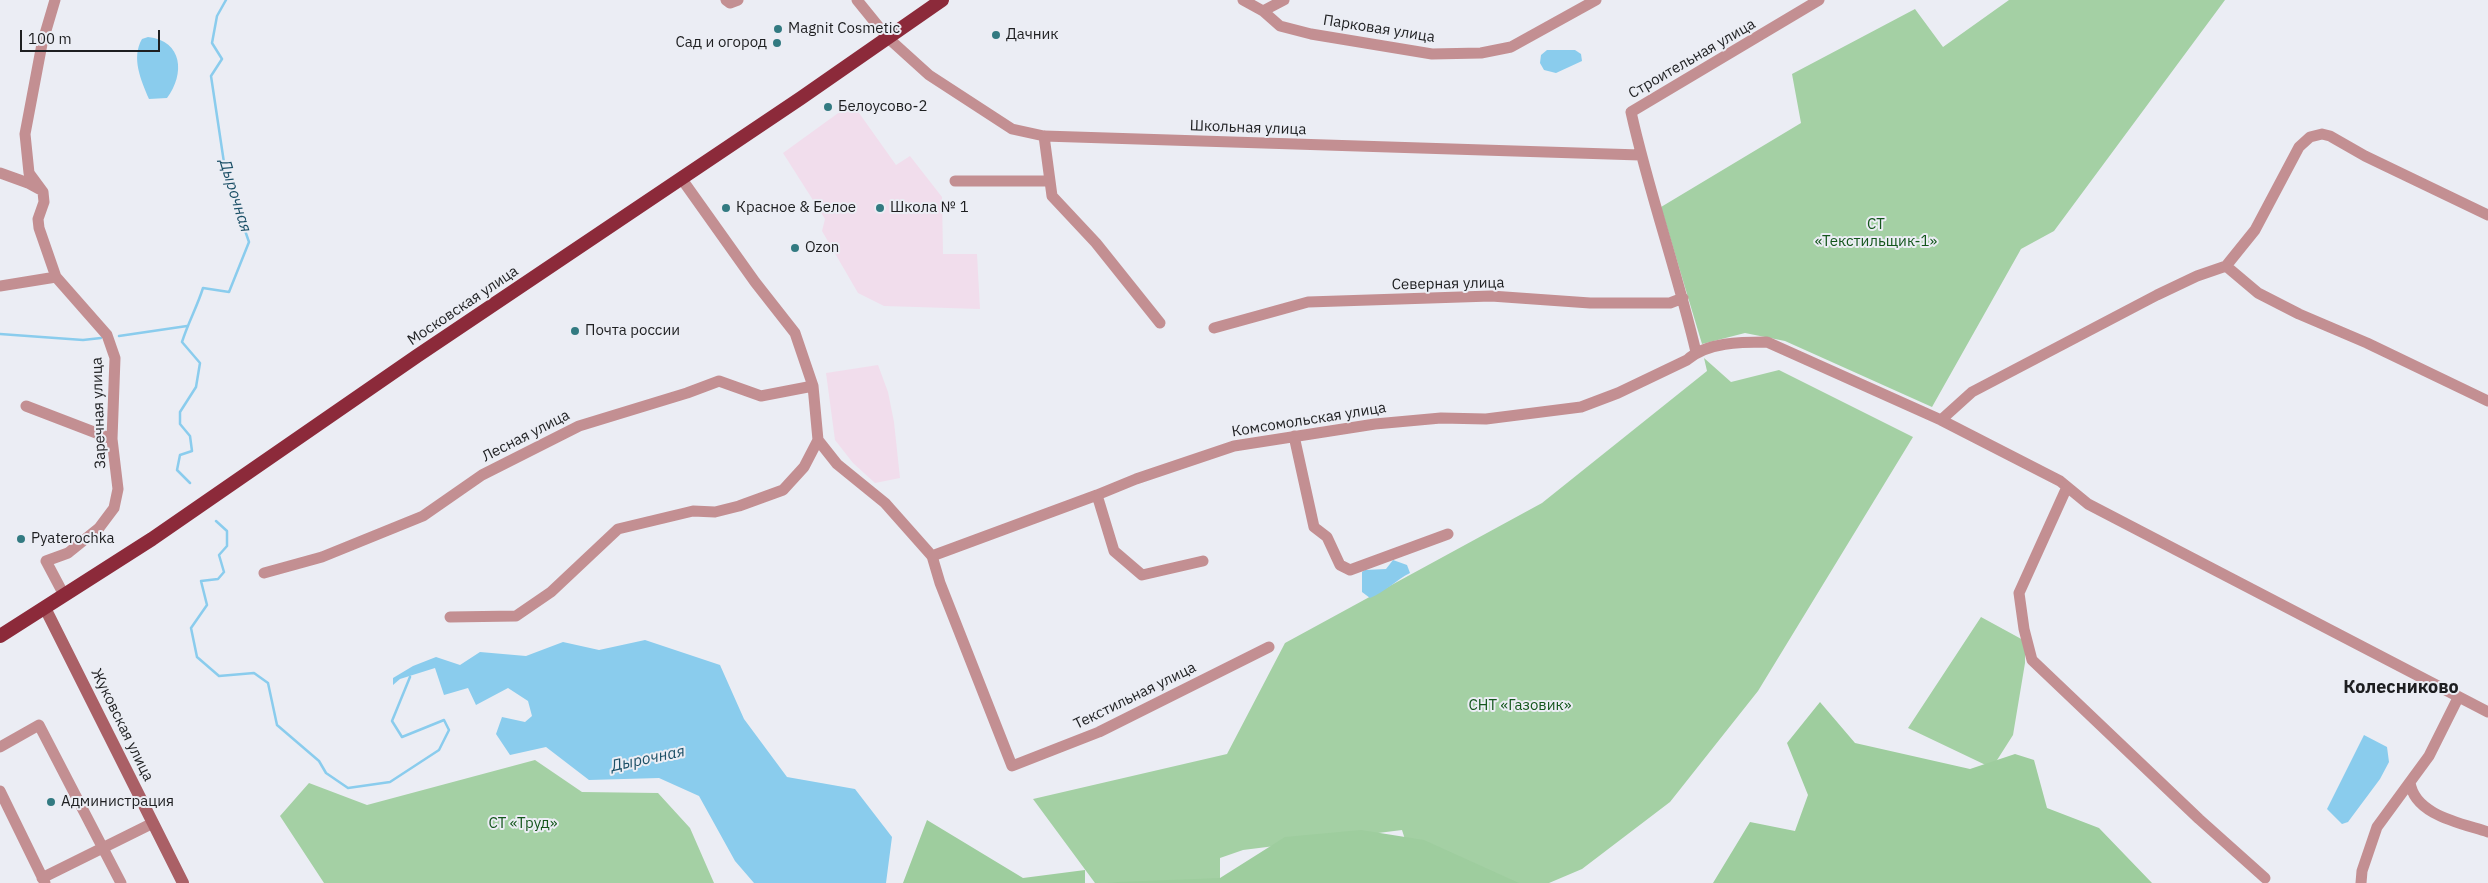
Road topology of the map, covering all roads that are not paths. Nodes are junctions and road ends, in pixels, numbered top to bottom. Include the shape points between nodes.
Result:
1 (55, 0) edge
2 (726, 0) edge
3 (738, 0) edge
4 (858, 0) edge
5 (942, 0) edge
6 (1243, 0) edge
7 (1284, 0) edge
8 (1596, 0) edge
9 (1820, 0) edge
10 (1263, 11) junction
11 (887, 37) junction
12 (1044, 136) junction
13 (1640, 155) junction
14 (0, 173) edge
15 (681, 178) junction
16 (955, 181) dead end
17 (1050, 181) junction
18 (43, 192) junction
19 (2488, 215) edge
20 (2226, 266) junction
21 (56, 278) junction
22 (0, 286) edge
23 (1683, 298) junction
24 (1160, 323) dead end
25 (1214, 328) dead end
26 (1696, 352) junction
27 (814, 386) junction
28 (2488, 401) edge
29 (26, 406) dead end
30 (1941, 420) junction
31 (1294, 436) junction
32 (112, 439) junction
33 (818, 440) junction
34 (2067, 487) junction
35 (1097, 495) junction
36 (1448, 534) dead end
37 (932, 556) junction
38 (1203, 561) dead end
39 (264, 573) dead end
40 (64, 595) junction
41 (45, 608) junction
42 (450, 617) dead end
43 (0, 636) edge
44 (1269, 647) dead end
45 (2458, 698) junction
46 (2488, 712) edge
47 (0, 747) edge
48 (2410, 782) junction
49 (0, 791) edge
50 (153, 823) junction
51 (2488, 832) edge
52 (104, 847) junction
53 (2265, 878) dead end
54 (44, 880) edge
55 (121, 883) edge
56 (183, 883) edge
57 (2361, 883) edge

1 - 18 street via 42,44 25,134 29,173
2 - 3 street via 730,4
4 - 11 street, Школьная улица
5 - 11 highway, Московская улица
6 - 10 street, Парковая улица
7 - 10 street
8 - 10 street, Парковая улица via 1511,47 1482,53 1432,54 1311,34 1280,26
9 - 13 street, Строительная улица via 1630,112
11 - 12 street, Школьная улица via 929,75 970,103 1012,129
11 - 15 highway, Московская улица
12 - 13 street, Школьная улица
12 - 17 street
13 - 23 street
14 - 18 street
15 - 27 street via 795,332
15 - 40 highway, Московская улица via 152,539
16 - 17 street
17 - 24 street via 1052,196 1096,243
18 - 21 street, Заречная улица via 39,228
19 - 20 street via 2322,134 2310,137 2299,147 2255,230
20 - 28 street via 2258,293
20 - 30 street via 2157,295 1972,392
21 - 22 street
21 - 32 street, Заречная улица via 106,335 115,358
23 - 25 street, Северная улица via 1670,303 1590,303 1491,296 1308,302
23 - 26 street
26 - 30 street via 1740,342 1767,342
26 - 31 street, Комсомольская улица via 1687,360 1618,393 1581,407 1486,419 1441,418 1375,424
27 - 33 street
27 - 39 street, Лесная улица via 761,396 719,381 579,426 482,475 423,516 322,557
29 - 32 street
30 - 34 street
31 - 35 street, Комсомольская улица via 1234,446 1136,478
31 - 36 street via 1314,527 1327,537 1340,565 1350,570
32 - 40 street, Заречная улица via 118,489 114,508 99,528 68,553 46,560
33 - 37 street via 837,464 885,503
33 - 42 street via 804,467 783,490 715,512 693,511 618,529 551,592 516,616
34 - 45 street via 2088,504
34 - 53 street via 2019,593 2032,660 2199,820
35 - 37 street, Комсомольская улица
35 - 38 street via 1114,551 1142,575
37 - 44 street, Текстильная улица via 1012,766 1100,732
40 - 41 highway, Московская улица
41 - 43 highway, Московская улица
41 - 50 main road, Жуковская улица
45 - 46 street
45 - 48 street via 2429,756
47 - 52 street via 38,726
48 - 51 street via 2411,792 2418,802 2446,818
48 - 57 street via 2377,827
49 - 54 street
50 - 52 street
50 - 56 main road, Жуковская улица
52 - 54 street
52 - 55 street

